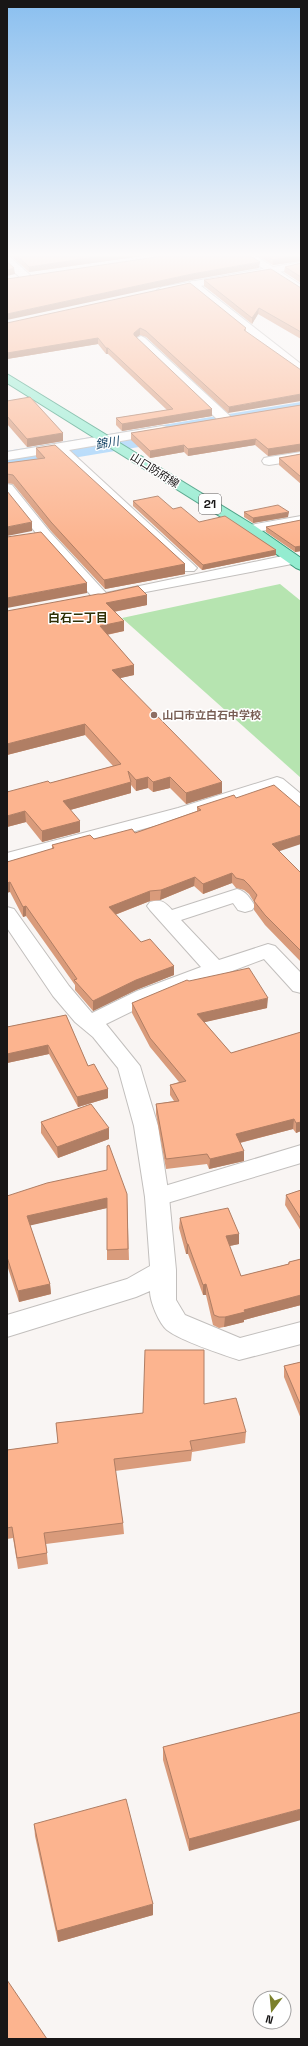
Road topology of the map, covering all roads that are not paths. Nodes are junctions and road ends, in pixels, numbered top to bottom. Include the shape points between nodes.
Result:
1 (153, 351) edge
2 (278, 351) edge
3 (301, 370) edge
4 (7, 378) edge
5 (240, 416) edge
6 (225, 419) junction
7 (210, 422) edge
8 (172, 428) edge
9 (110, 442) junction
10 (59, 447) junction
11 (7, 456) edge
12 (301, 456) edge
13 (269, 462) dead end
14 (7, 488) edge
15 (301, 520) edge
16 (250, 529) junction
17 (45, 535) junction
18 (30, 538) edge
19 (296, 562) edge
20 (199, 577) junction
21 (301, 804) edge
22 (7, 859) edge
23 (245, 906) dead end
24 (7, 914) edge
25 (215, 969) junction
26 (301, 986) edge
27 (90, 1023) junction
28 (301, 1154) edge
29 (157, 1196) junction
30 (163, 1270) junction
31 (7, 1326) edge
32 (301, 1333) edge

1 - 6 street
2 - 3 street
4 - 9 main road, 山口防府線 / 21
5 - 6 street
6 - 7 street
8 - 9 street
9 - 10 street
9 - 16 main road, 山口防府線 / 21
10 - 11 street
10 - 20 street
12 - 13 street
14 - 17 street
15 - 16 street
16 - 19 main road, 山口防府線 / 21
17 - 18 street
17 - 20 street via 94,599
19 - 20 street
21 - 22 street via 277,783 185,812
23 - 25 street via 236,895 162,912
24 - 27 street via 61,992
25 - 26 street via 268,951
25 - 27 street via 145,996
27 - 29 street via 101,1032 129,1066 146,1126
28 - 29 street
29 - 30 street
30 - 31 street via 136,1287
30 - 32 street via 163,1301 172,1317 176,1322 205,1336 238,1349

